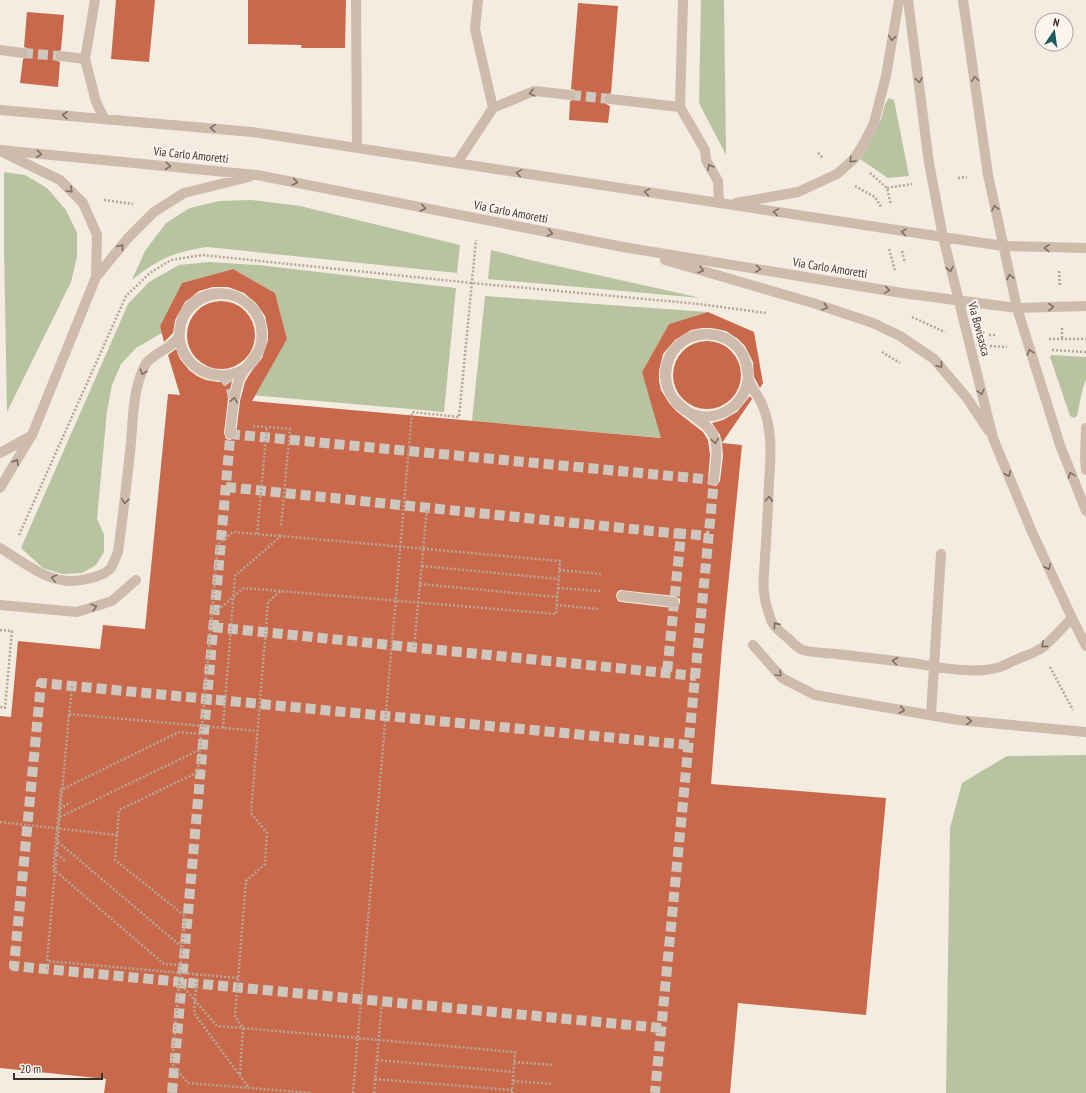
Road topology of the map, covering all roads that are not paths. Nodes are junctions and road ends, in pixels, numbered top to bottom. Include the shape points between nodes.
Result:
1 (94, 0) edge
2 (356, 0) edge
3 (478, 0) edge
4 (683, 0) edge
5 (899, 0) edge
6 (908, 0) edge
7 (964, 0) edge
8 (0, 50) edge
9 (23, 53) tunnel mouth
10 (61, 56) tunnel mouth
11 (85, 59) junction
12 (571, 95) tunnel mouth
13 (610, 99) tunnel mouth
14 (680, 107) junction
15 (493, 108) junction
16 (0, 110) edge
17 (104, 118) junction
18 (357, 148) junction
19 (0, 150) edge
20 (457, 163) junction
21 (257, 175) junction
22 (722, 204) junction
23 (943, 237) junction
24 (1003, 246) junction
25 (623, 247) junction
26 (1086, 248) edge
27 (96, 277) junction
28 (219, 293) junction
29 (206, 295) junction
30 (232, 295) junction
31 (958, 300) junction
32 (1086, 306) edge
33 (1017, 308) junction
34 (186, 311) junction
35 (260, 320) junction
36 (181, 323) junction
37 (710, 334) junction
38 (179, 336) junction
39 (675, 348) junction
40 (255, 358) junction
41 (668, 359) junction
42 (246, 368) junction
43 (209, 374) junction
44 (748, 379) junction
45 (671, 396) junction
46 (691, 413) junction
47 (1086, 428) edge
48 (230, 434) tunnel mouth
49 (32, 435) junction
50 (993, 438) junction
51 (0, 453) edge
52 (1086, 470) edge
53 (714, 480) dead end
54 (0, 488) edge
55 (1086, 511) edge
56 (0, 548) edge
57 (941, 554) dead end
58 (136, 580) dead end
59 (622, 596) dead end
60 (674, 602) dead end
61 (0, 605) edge
62 (1072, 618) junction
63 (753, 645) dead end
64 (1086, 646) edge
65 (934, 666) junction
66 (931, 715) junction
67 (1086, 732) edge

1 - 11 street
2 - 18 street
3 - 15 street via 475,29
4 - 14 street
5 -> 22 street via 886,76 874,123 854,160 837,174 798,192
6 -> 23 street, Via Bovisasca via 929,163
24 -> 7 street via 988,175
8 - 9 street
10 - 11 street
11 - 17 street via 96,102
12 -> 15 street via 534,91
13 - 14 street
22 -> 14 street via 718,180 706,160 705,150
15 - 20 street
17 -> 16 street
18 -> 17 street via 252,132
18 - 20 street
19 -> 21 street, Via Carlo Amoretti
19 -> 27 street via 60,180 83,203 97,235
22 -> 20 street
21 -> 25 street, Via Carlo Amoretti
27 -> 21 street via 128,238 154,212 184,193
23 -> 22 street
23 - 24 street
23 -> 31 street, Via Bovisasca
26 -> 24 street
33 -> 24 street
25 -> 31 street, Via Carlo Amoretti
25 -> 50 street via 813,303 873,323 900,336 934,359 967,398
27 - 49 street
28 - 29 street
28 - 30 street
28 - 36 street via 195,302 186,311
29 - 30 street
29 - 34 street
30 - 35 street via 244,300
30 - 35 street via 244,300 254,309
31 - 33 street, Via Carlo Amoretti
31 -> 50 street, Via Bovisasca
33 -> 32 street, Via Carlo Amoretti
55 -> 33 street via 1060,446
34 - 36 street
34 - 38 street
35 - 40 street via 262,340
36 - 38 street
37 - 39 street via 685,340
37 - 39 street via 697,335
37 - 44 street via 723,337 734,344 747,366
38 - 43 street via 181,348 188,360 197,369
38 -> 56 street via 146,362 136,392 118,552 110,569 97,577 65,581 46,576
39 - 41 street
40 - 42 street
40 - 43 street via 235,374
41 - 45 street via 666,384
41 - 45 street via 665,372
42 - 43 street via 235,374
48 -> 42 street via 235,393
44 - 46 street via 745,391 728,411 716,416 703,417
65 -> 44 street via 801,650 773,624 763,595 771,437 762,405
45 - 46 street via 679,406
46 -> 53 street via 714,435
47 - 52 street
49 - 51 street
54 -> 49 street
50 -> 62 street, Via Bovisasca via 1032,532
57 - 65 street
61 -> 58 street via 77,612 112,601
59 - 60 street
62 - 64 street, Via Bovisasca
62 -> 65 street via 1041,649 997,668 967,670
63 -> 66 street via 782,678 815,694
65 - 66 street
66 -> 67 street via 958,720

